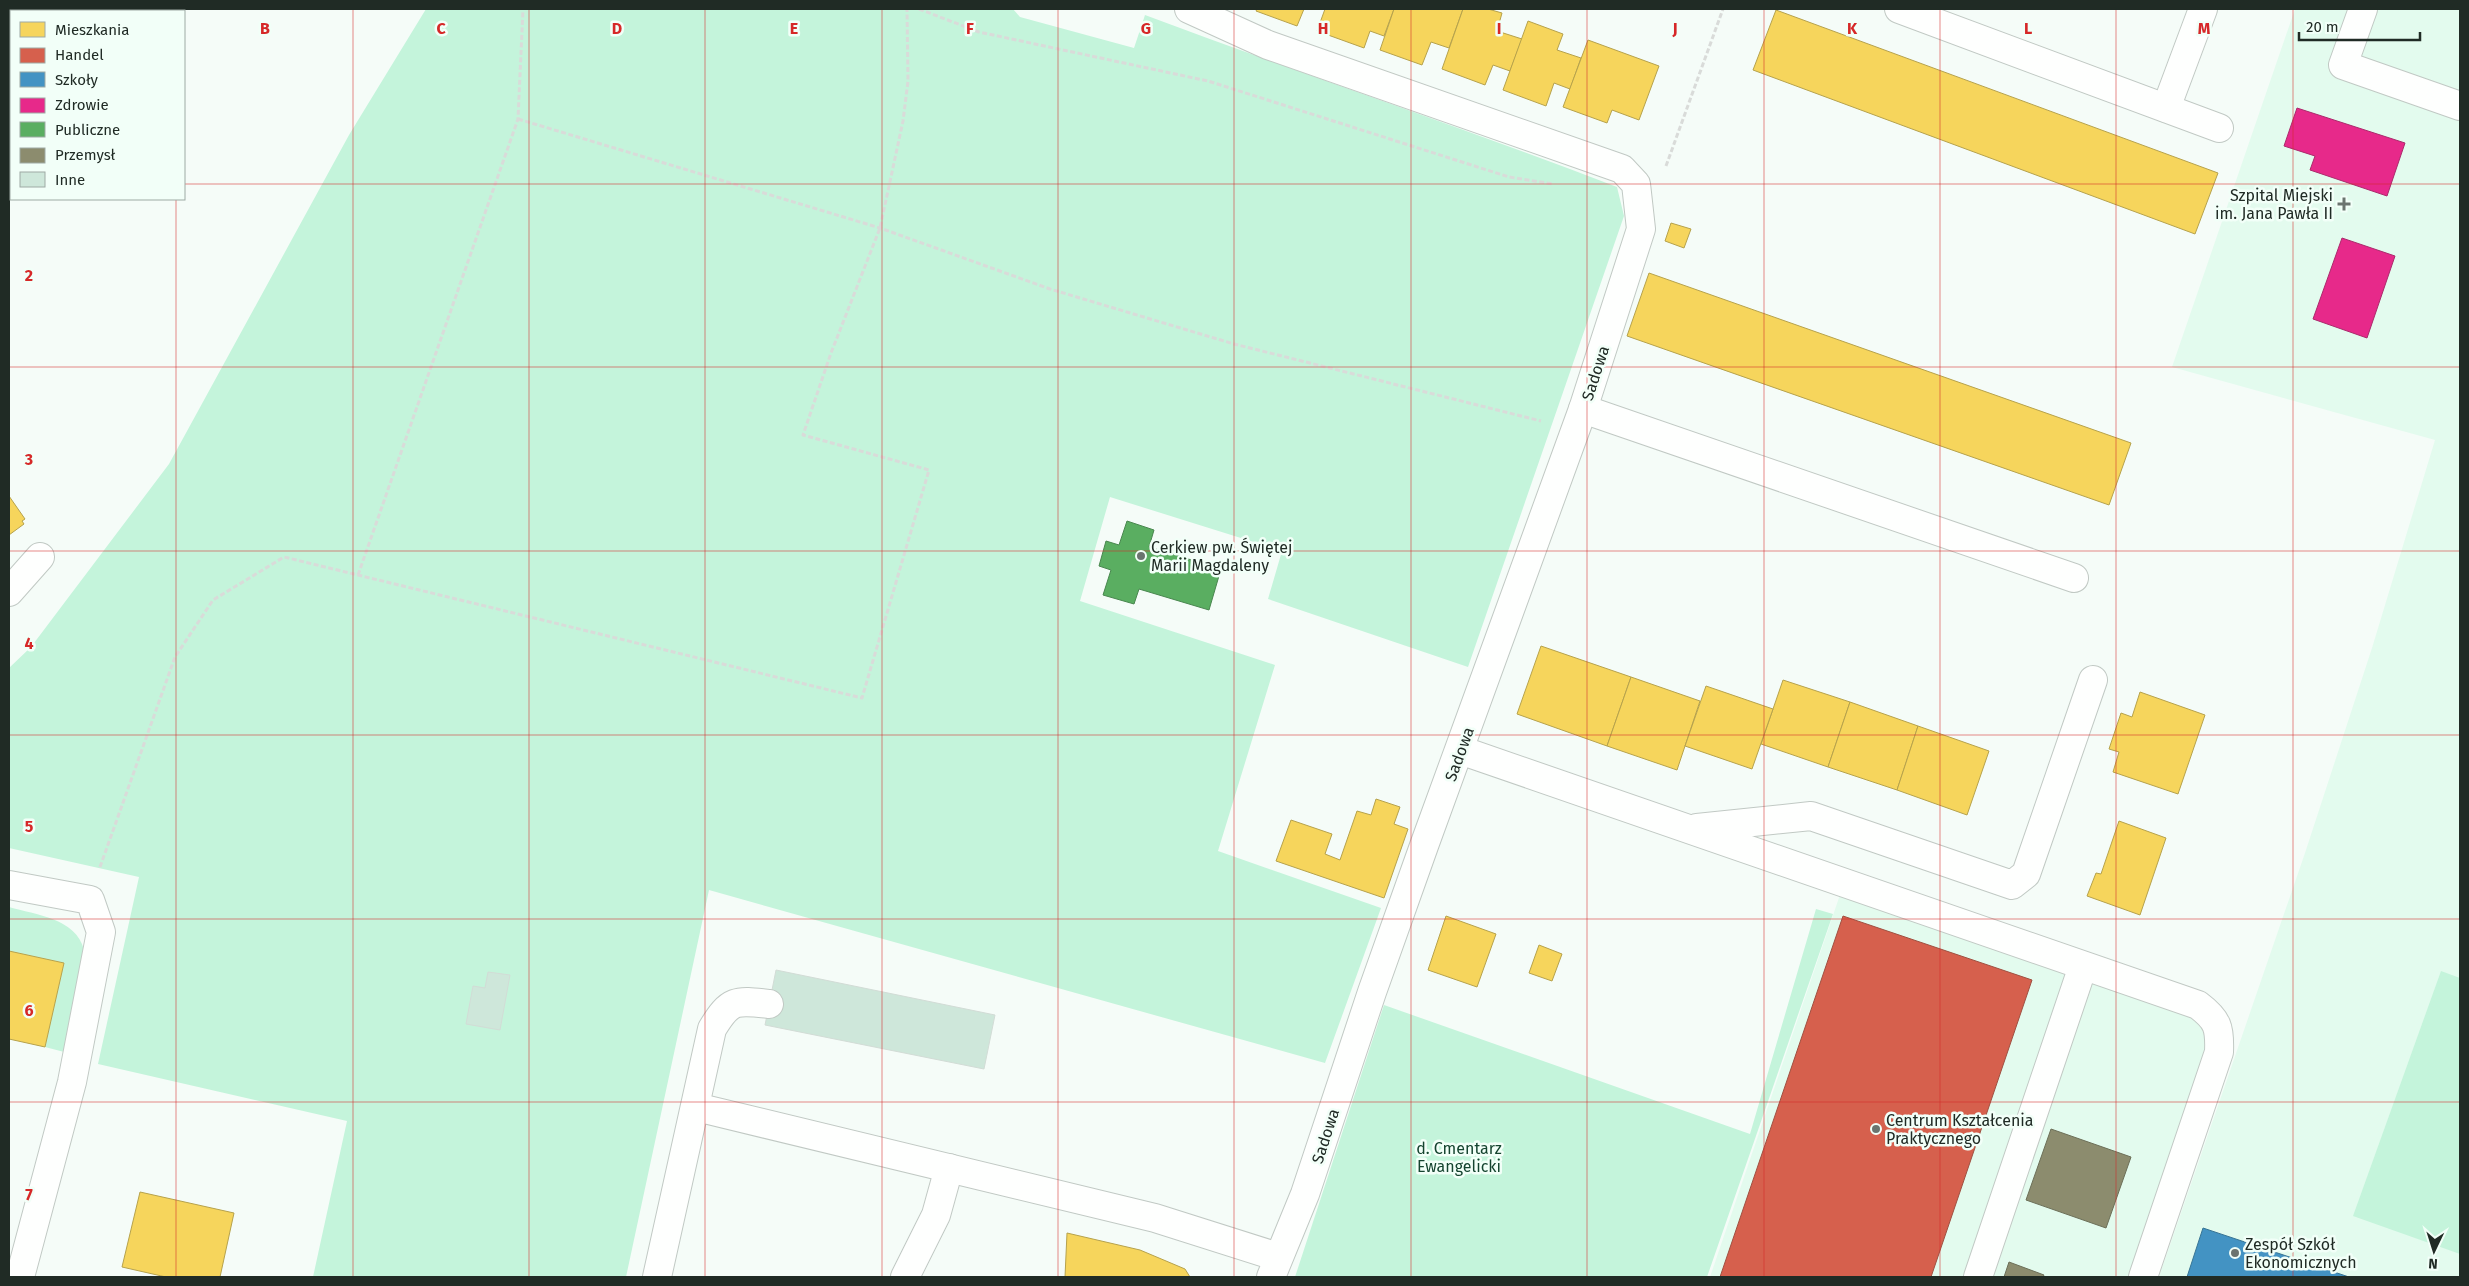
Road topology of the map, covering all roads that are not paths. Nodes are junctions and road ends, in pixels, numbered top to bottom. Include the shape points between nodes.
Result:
1 (1190, 9) edge
2 (1899, 9) edge
3 (2203, 9) edge
4 (2363, 9) edge
5 (2460, 106) edge
6 (2166, 108) junction
7 (2220, 128) dead end
8 (1583, 409) junction
9 (40, 557) dead end
10 (2074, 578) dead end
11 (9, 592) edge
12 (2093, 680) dead end
13 (1460, 750) junction
14 (1688, 829) junction
15 (9, 885) edge
16 (2083, 966) junction
17 (770, 1004) dead end
18 (696, 1107) junction
19 (949, 1168) junction
20 (1275, 1267) edge
21 (20, 1277) edge
22 (657, 1277) edge
23 (905, 1277) edge
24 (1978, 1277) edge
25 (2142, 1277) edge

1 - 8 street, Sadowa via 1268,45 1622,168 1636,184 1641,229
2 - 6 street
3 - 6 street
4 - 5 street via 2343,65
6 - 7 street
8 - 10 street
8 - 13 street, Sadowa
9 - 11 street
12 - 14 street via 2026,874 2012,885 1811,816
13 - 14 street
13 - 20 street, Sadowa via 1376,983 1306,1194
14 - 16 street
15 - 21 street via 90,900 101,932 72,1082
16 - 24 street
16 - 25 street via 2198,1006 2210,1014 2220,1036 2219,1052
17 - 18 street via 741,1000 723,1010 712,1029
18 - 19 street
18 - 22 street
19 - 20 street via 1155,1218
19 - 23 street via 936,1215

